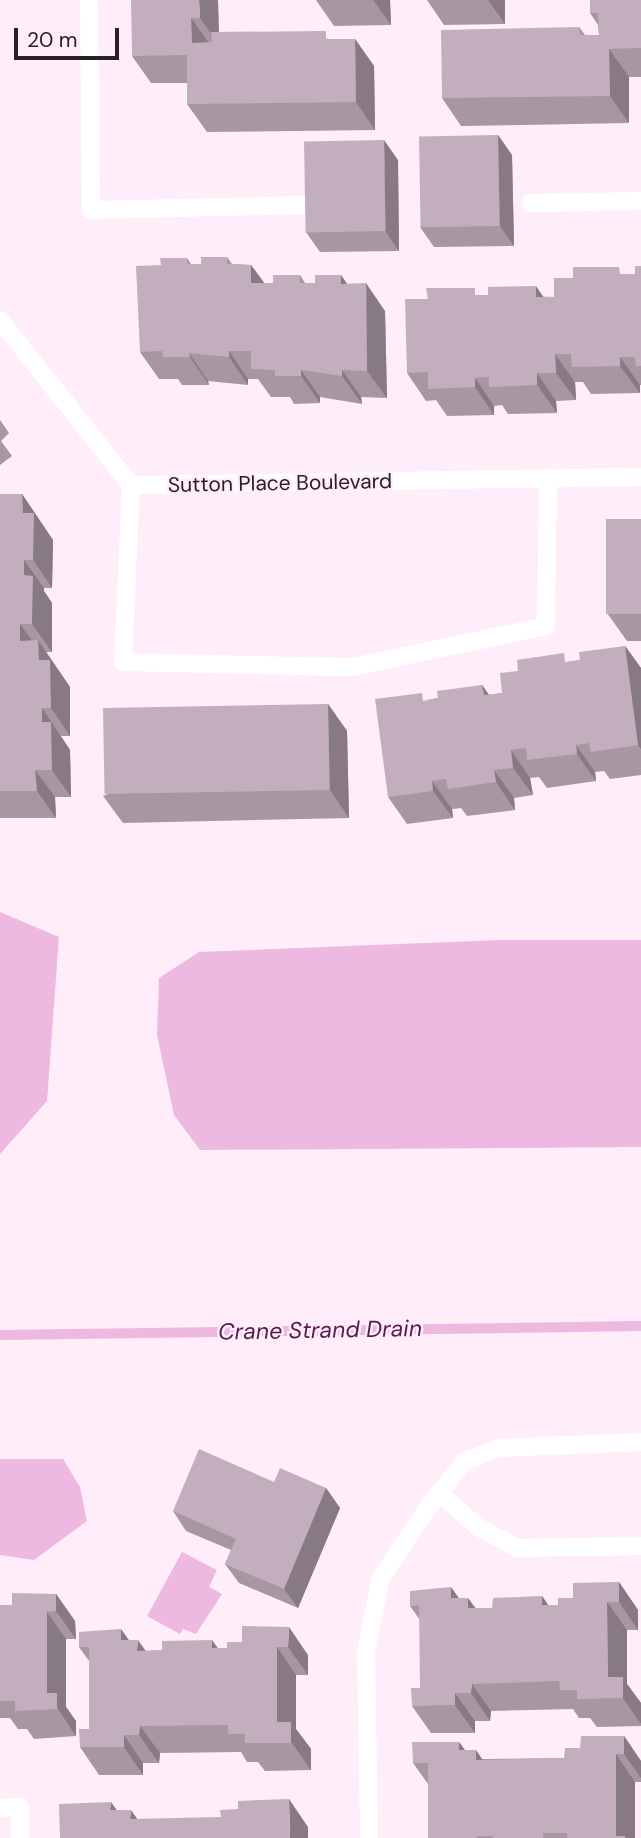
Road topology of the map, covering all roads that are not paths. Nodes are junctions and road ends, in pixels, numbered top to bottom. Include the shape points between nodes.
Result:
1 (89, 0) edge
2 (641, 201) edge
3 (531, 203) dead end
4 (304, 205) edge
5 (0, 320) edge
6 (641, 477) edge
7 (548, 478) junction
8 (131, 485) junction
9 (641, 1442) edge
10 (439, 1493) junction
11 (641, 1546) edge
12 (0, 1808) edge
13 (20, 1838) edge
14 (369, 1838) edge

1 - 4 lane via 91,210
2 - 3 lane
5 - 8 lane
6 - 7 lane, Sutton Place Boulevard
7 - 8 lane, Sutton Place Boulevard
7 - 8 lane via 546,626 352,667 122,662
9 - 10 lane via 499,1448 464,1462
10 - 11 lane via 478,1527 518,1548
10 - 14 lane via 381,1578 366,1651
12 - 13 lane via 20,1807

